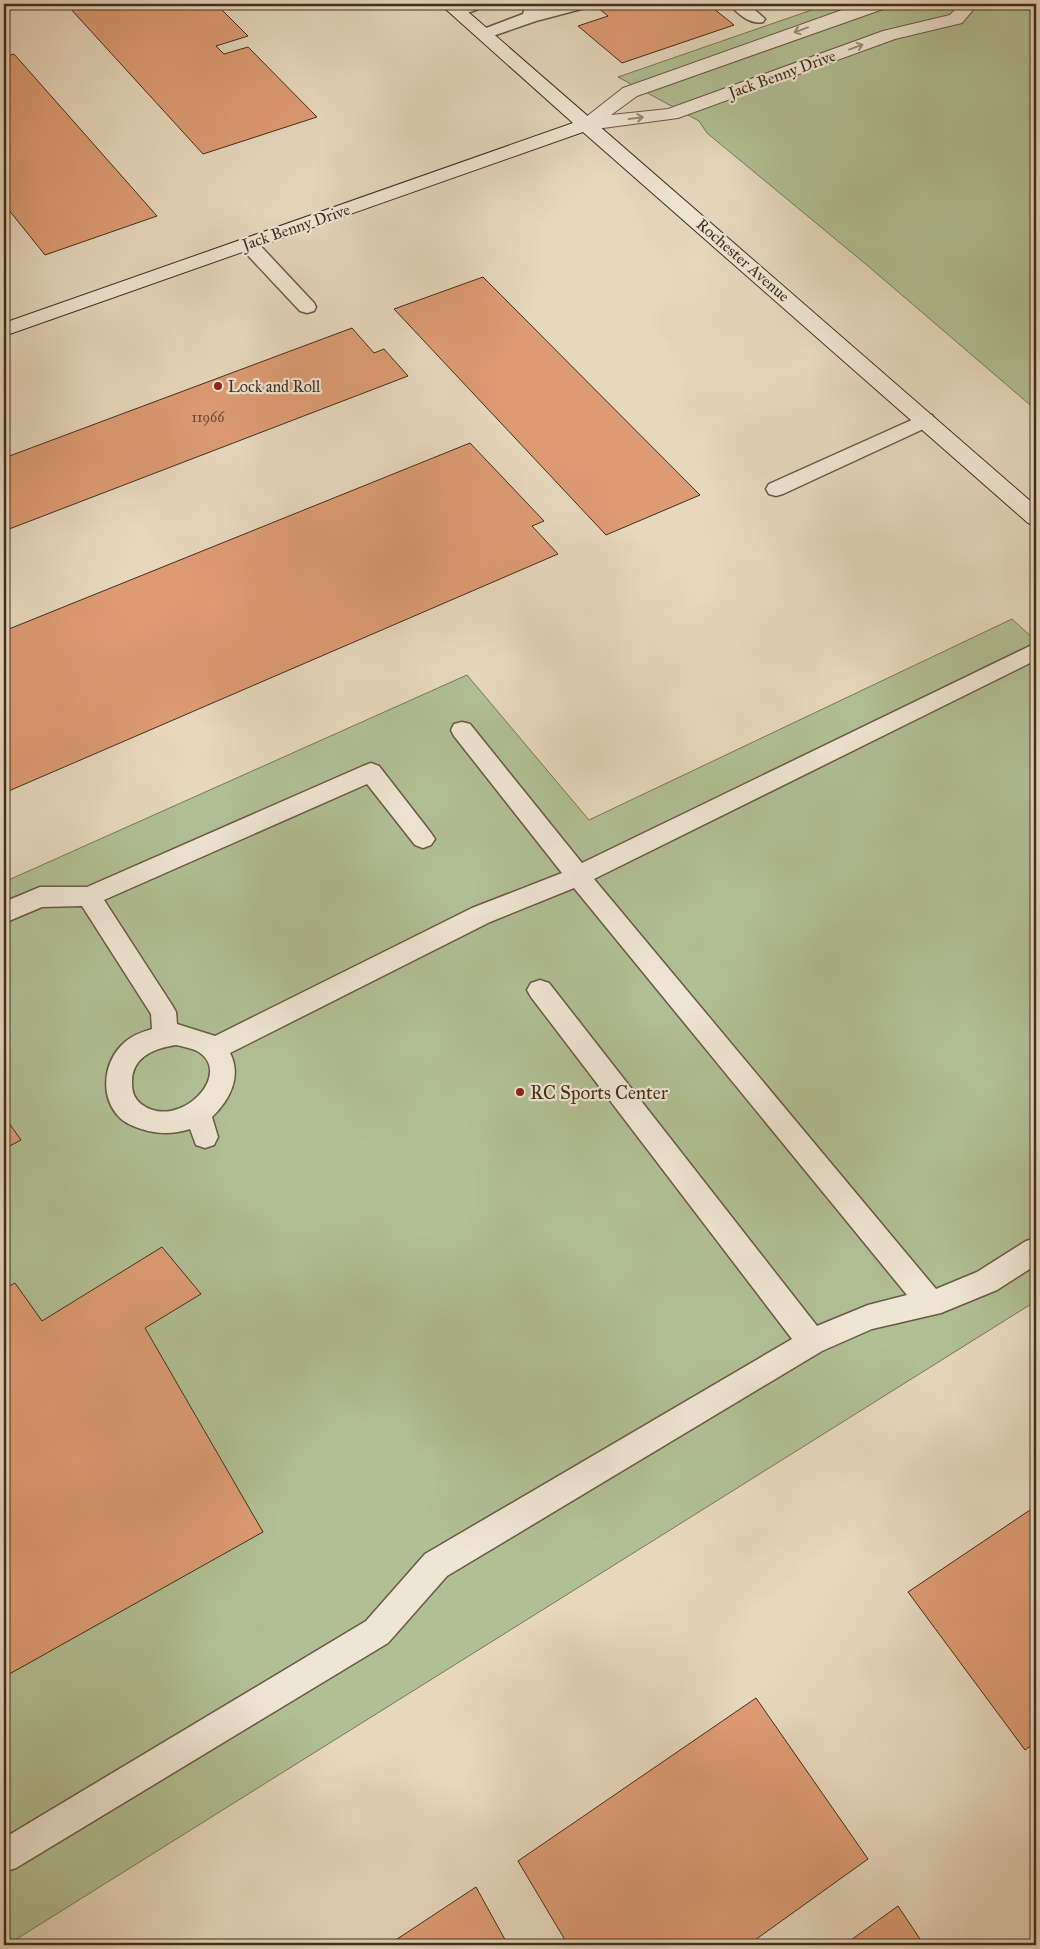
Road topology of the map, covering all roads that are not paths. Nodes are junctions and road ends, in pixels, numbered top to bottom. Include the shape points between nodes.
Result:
1 (477, 4) edge
2 (583, 4) edge
3 (738, 4) edge
4 (880, 4) edge
5 (969, 4) edge
6 (453, 7) edge
7 (530, 10) edge
8 (757, 19) dead end
9 (484, 34) junction
10 (587, 124) junction
11 (248, 244) junction
12 (307, 308) dead end
13 (4, 330) edge
14 (925, 420) junction
15 (776, 489) dead end
16 (1036, 518) edge
17 (1036, 651) edge
18 (462, 730) dead end
19 (423, 839) dead end
20 (578, 876) junction
21 (89, 896) junction
22 (4, 913) edge
23 (540, 990) dead end
24 (166, 1036) junction
25 (213, 1049) junction
26 (198, 1113) junction
27 (205, 1138) dead end
28 (1036, 1250) edge
29 (930, 1304) junction
30 (812, 1342) junction
31 (4, 1856) edge

1 - 6 lane
2 - 7 lane
3 - 8 lane
4 -> 10 street, Jack Benny Drive via 630,92
10 -> 5 street, Jack Benny Drive via 671,114 889,36 956,19
6 - 9 street, Rochester Avenue
7 - 9 lane
9 - 10 street, Rochester Avenue
10 - 11 street, Jack Benny Drive
10 - 14 street, Rochester Avenue
11 - 12 lane
11 - 13 street, Jack Benny Drive
14 - 15 lane
14 - 16 street, Rochester Avenue
17 - 20 lane
18 - 20 lane
19 - 21 lane via 371,772
20 - 25 lane via 481,915
20 - 29 lane
21 - 22 lane via 40,897
21 - 24 lane via 163,1012
23 - 30 lane
24 - 25 lane via 193,1036
24 - 26 lane via 141,1044 128,1056 120,1068 119,1096 127,1108 154,1122 188,1119
25 - 26 lane via 223,1068 222,1084 215,1099
26 - 27 lane
28 - 29 lane via 987,1281
29 - 30 lane via 868,1318
30 - 31 lane via 436,1565 377,1632

